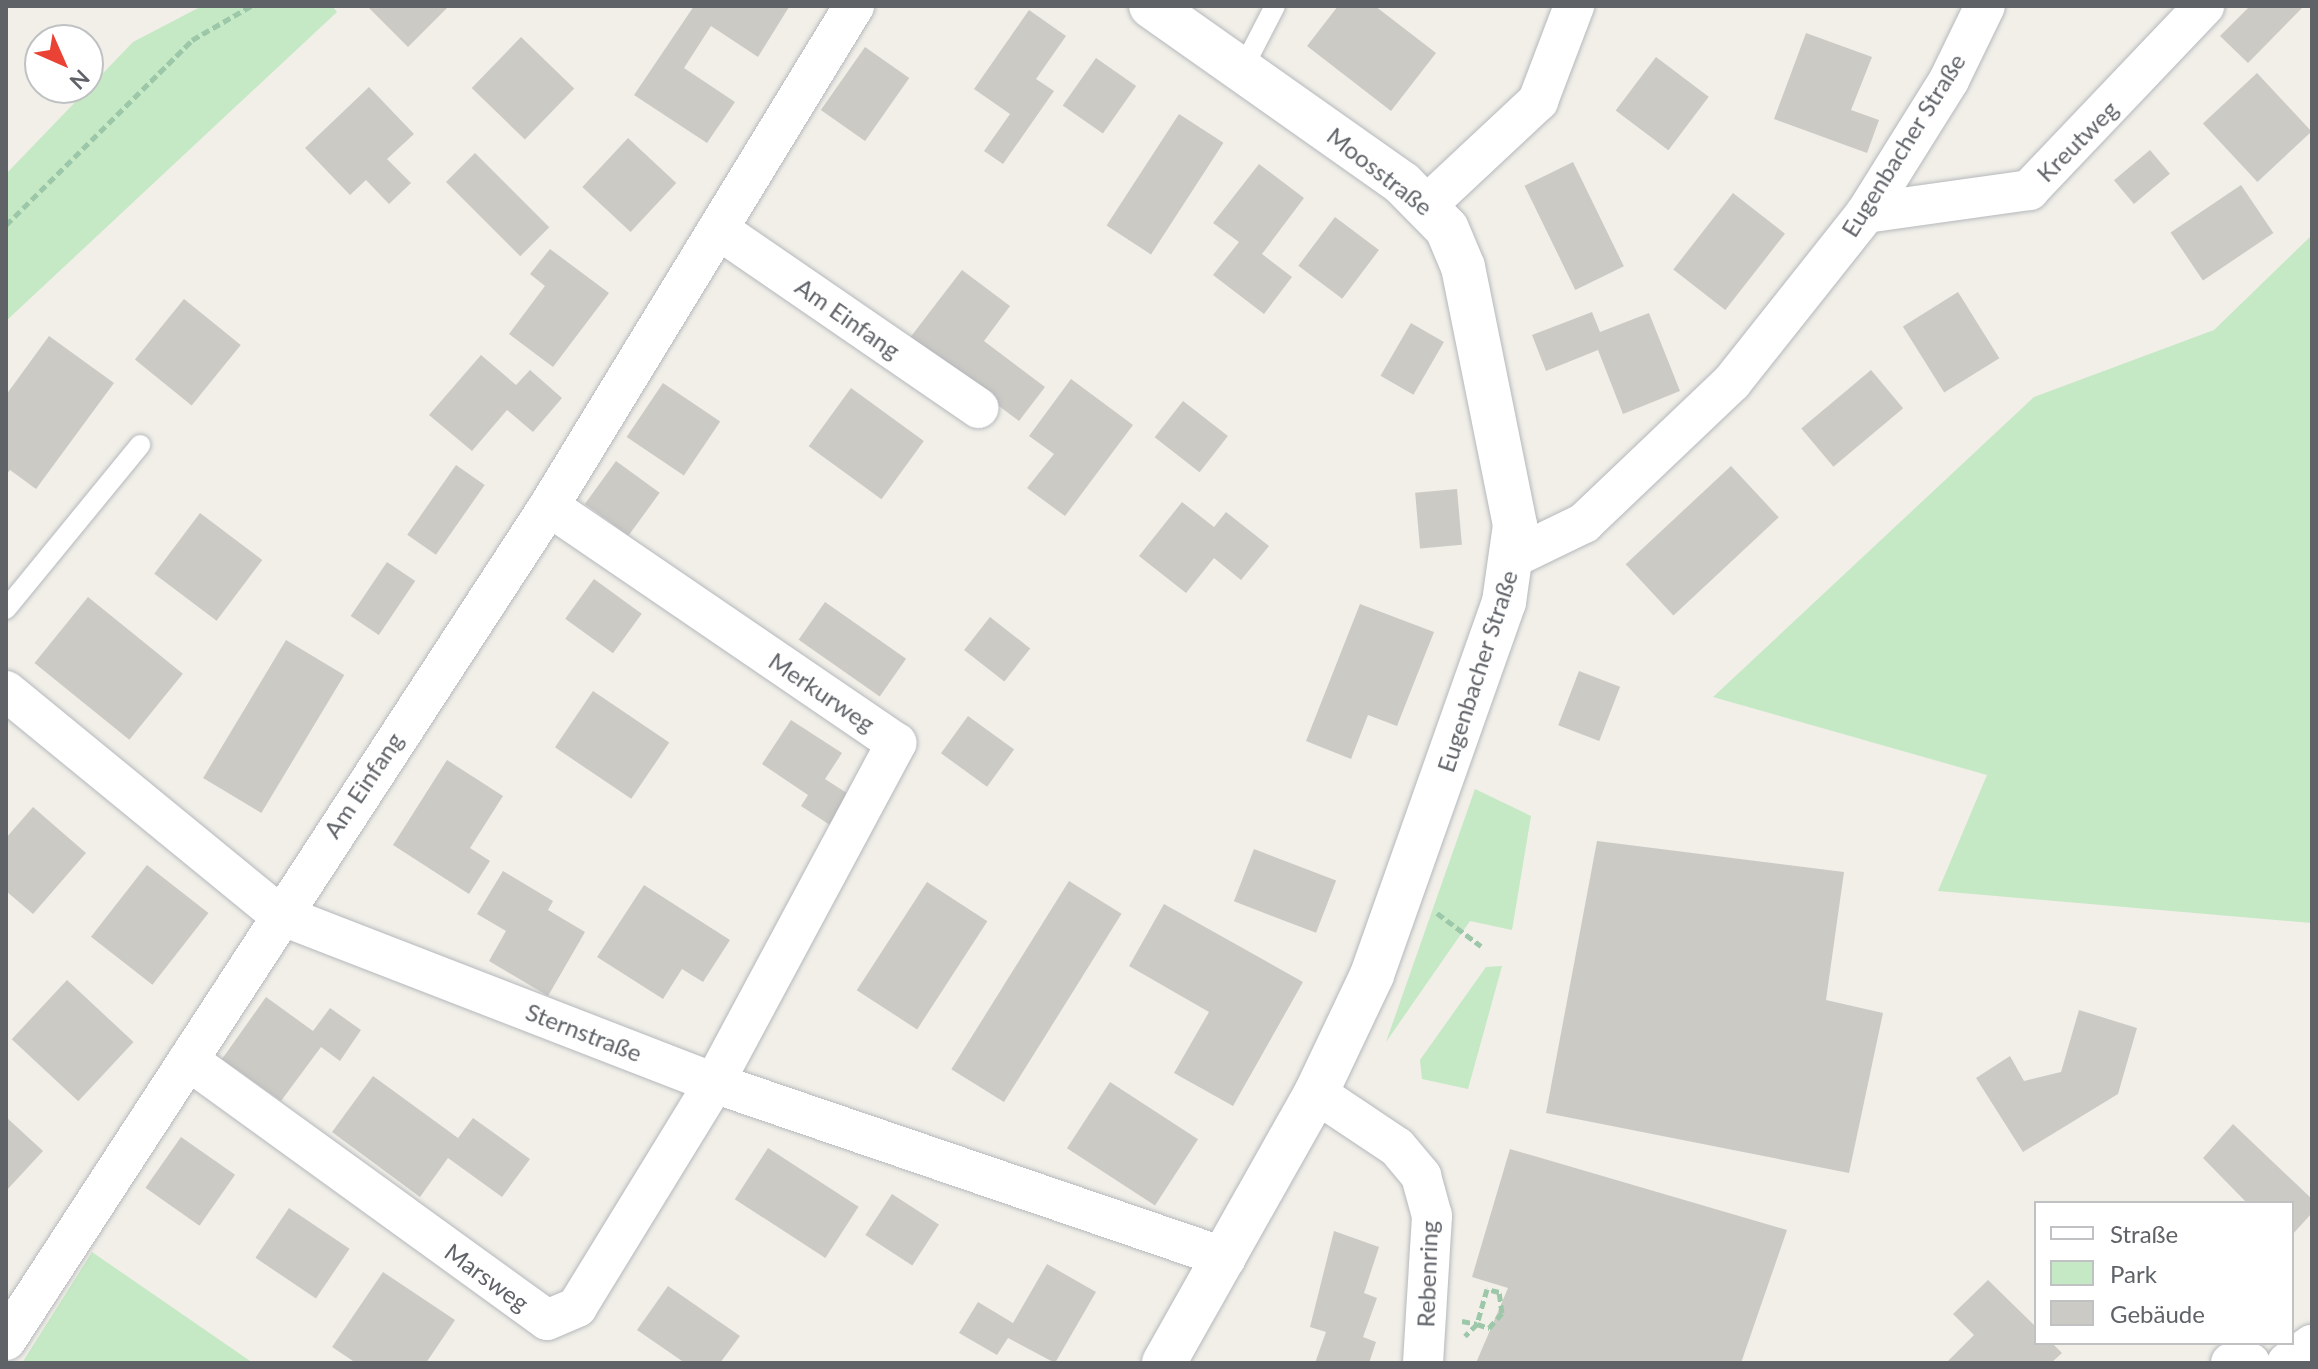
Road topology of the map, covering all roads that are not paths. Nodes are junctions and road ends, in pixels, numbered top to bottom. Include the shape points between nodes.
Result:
1 (854, 6) edge
2 (1151, 6) edge
3 (1275, 6) edge
4 (1574, 6) edge
5 (1985, 6) edge
6 (2204, 6) edge
7 (1242, 70) junction
8 (1428, 204) junction
9 (1866, 213) junction
10 (718, 229) junction
11 (978, 408) dead end
12 (140, 445) dead end
13 (549, 506) junction
14 (1514, 557) junction
15 (6, 609) edge
16 (6, 691) edge
17 (278, 914) junction
18 (188, 1060) junction
19 (714, 1083) junction
20 (1316, 1093) junction
21 (1226, 1258) junction
22 (10, 1325) edge
23 (2312, 1345) edge
24 (1424, 1346) edge
25 (1164, 1363) edge
26 (2231, 1363) edge
27 (2250, 1363) edge
28 (2287, 1363) edge

1 - 10 street, Am Einfang
2 - 7 street, Moosstraße
3 - 7 lane
4 - 8 street via 1538,101
5 - 9 street, Eugenbacher Straße via 1949,80
6 - 9 street, Kreutweg via 2029,190
7 - 8 street, Moosstraße
8 - 14 street, Moosstraße via 1463,267 1515,525
9 - 14 street, Eugenbacher Straße via 1732,382 1665,449 1584,523
10 - 11 street, Am Einfang
10 - 13 street, Am Einfang
12 - 15 lane
13 - 17 street, Am Einfang
13 - 19 street, Merkurweg via 896,743
14 - 20 street, Eugenbacher Straße via 1403,887
16 - 17 street, Sternstraße
17 - 18 street, Am Einfang
17 - 19 street, Sternstraße
18 - 19 street, Marsweg via 547,1320 577,1307
18 - 22 street, Am Einfang
19 - 21 street, Sternstraße
20 - 21 street, Eugenbacher Straße
20 - 24 street, Rebenring via 1397,1147 1421,1176 1432,1216
21 - 25 street, Eugenbacher Straße
23 - 28 street
26 - 27 street

